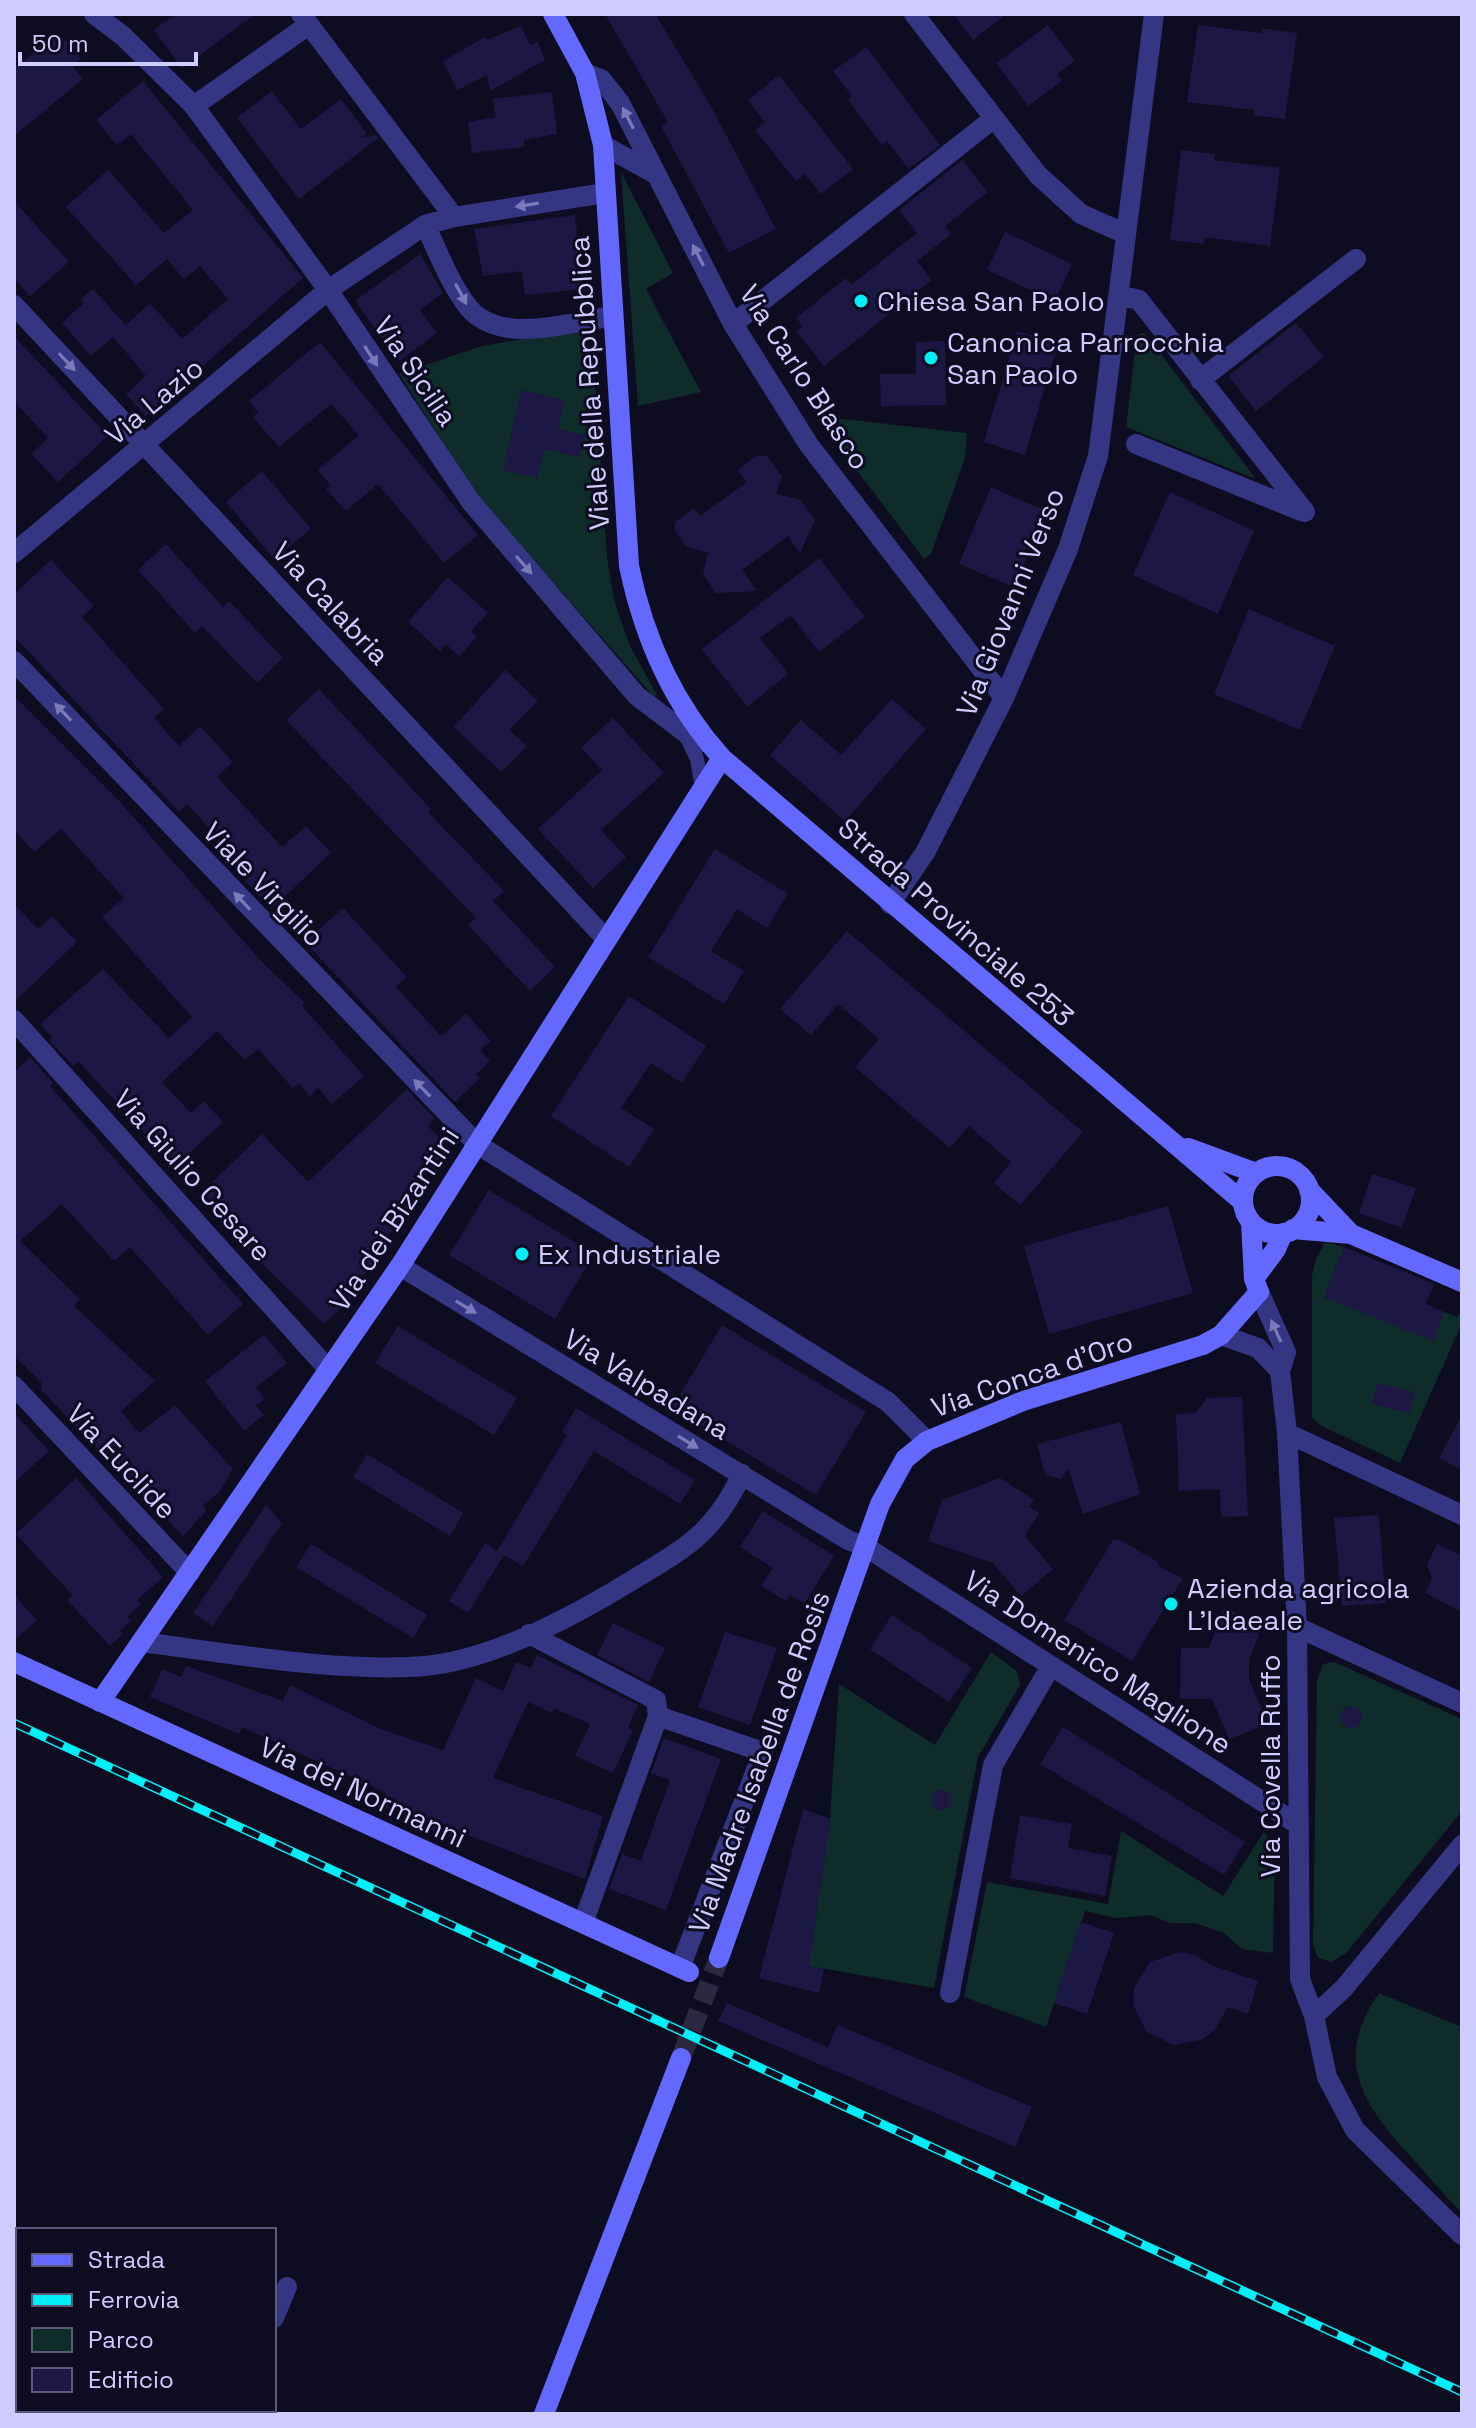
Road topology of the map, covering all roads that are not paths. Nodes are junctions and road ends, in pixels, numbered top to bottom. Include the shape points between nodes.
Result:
1 (94, 14) edge
2 (553, 14) edge
3 (914, 14) edge
4 (1154, 14) edge
5 (304, 20) edge
6 (585, 73) junction
7 (194, 106) junction
8 (993, 119) junction
9 (603, 145) junction
10 (657, 175) junction
11 (605, 193) junction
12 (454, 217) junction
13 (425, 225) junction
14 (1126, 234) junction
15 (1356, 259) dead end
16 (328, 290) junction
17 (1120, 295) junction
18 (14, 305) edge
19 (613, 316) junction
20 (733, 324) junction
21 (1200, 380) junction
22 (1136, 444) dead end
23 (146, 446) junction
24 (14, 553) edge
25 (14, 661) edge
26 (1004, 698) junction
27 (696, 738) junction
28 (722, 758) junction
29 (702, 787) junction
30 (890, 904) junction
31 (606, 939) junction
32 (14, 1020) edge
33 (1173, 1142) junction
34 (477, 1144) junction
35 (1256, 1173) junction
36 (1309, 1190) junction
37 (1243, 1202) junction
38 (1251, 1222) junction
39 (1288, 1231) junction
40 (1351, 1234) junction
41 (400, 1266) junction
42 (1462, 1282) edge
43 (1256, 1285) junction
44 (1221, 1335) junction
45 (329, 1370) junction
46 (1280, 1371) junction
47 (14, 1386) edge
48 (1287, 1433) junction
49 (927, 1441) junction
50 (742, 1474) junction
51 (1462, 1515) edge
52 (866, 1547) junction
53 (190, 1573) junction
54 (853, 1585) joint
55 (1297, 1627) junction
56 (529, 1634) junction
57 (141, 1642) junction
58 (14, 1662) edge
59 (1051, 1666) junction
60 (100, 1702) junction
61 (1462, 1703) edge
62 (658, 1716) junction
63 (1299, 1825) junction
64 (1462, 1845) edge
65 (583, 1923) junction
66 (719, 1958) tunnel mouth
67 (950, 1993) dead end
68 (1314, 2016) junction
69 (681, 2058) tunnel mouth
70 (1462, 2235) edge
71 (287, 2287) dead end
72 (276, 2313) edge
73 (544, 2414) edge

1 - 7 street, Via Sicilia
2 - 6 street, Viale della Repubblica
3 - 8 street
4 - 14 street, Via Giovanni Verso
5 - 7 street
5 - 12 street
6 - 9 street, Viale della Repubblica
10 -> 6 street, Via Carlo Blasco via 620,103 601,79
7 - 16 street, Via Sicilia
8 - 14 street via 1060,196 1081,214
8 - 20 street
9 - 10 street
9 - 11 street, Viale della Repubblica
20 -> 10 street, Via Carlo Blasco
11 -> 12 street, Via Lazio
11 - 19 street, Viale della Repubblica
12 - 13 street, Via Lazio
13 - 16 street, Via Lazio
13 -> 19 street via 468,307 492,324 525,328
14 - 17 street, Via Giovanni Verso
15 - 21 street
16 - 23 street, Via Lazio
16 -> 27 street, Via Sicilia via 471,502 637,696
17 - 21 street via 1139,300
17 - 26 street, Via Giovanni Verso via 1098,456 1068,549
18 -> 23 street, Via Calabria
19 - 27 street, Viale della Repubblica via 629,566 639,617
20 - 26 street, Via Carlo Blasco via 809,445
21 - 22 street via 1305,512
23 - 24 street, Via Lazio
23 - 31 street, Via Calabria
34 -> 25 street, Viale Virgilio
26 - 30 street, Via Giovanni Verso via 926,851
27 - 28 street, Strada Provinciale 253
27 - 29 lane
28 - 29 street, Via dei Bizantini
28 - 30 street, Strada Provinciale 253
29 - 31 street, Via dei Bizantini
30 - 33 street, Strada Provinciale 253
31 - 34 street, Via dei Bizantini
32 - 45 street, Via Giulio Cesare
33 - 35 street, Strada Provinciale 253
33 - 37 street, Strada Provinciale 253
34 - 41 street, Via dei Bizantini
34 - 49 street, Viale Virgilio via 888,1402
35 - 36 street, Strada Provinciale 253 via 1287,1168
35 - 37 street
36 - 39 street via 1308,1213
36 - 40 street, Strada Provinciale 253
37 - 38 street, Strada Provinciale 253
38 - 39 street, Strada Provinciale 253 via 1271,1233
38 - 43 street, Via Covella Ruffo
39 - 40 street, Strada Provinciale 253
39 - 43 street
40 - 42 street, Strada Provinciale 253
41 - 45 street, Via dei Bizantini
41 -> 50 street, Via Valpadana
43 - 44 street
46 -> 43 street, Via Covella Ruffo via 1286,1352
44 - 46 street via 1258,1348
44 - 49 street, Via Conca d'Oro via 973,1419
45 - 53 street, Via dei Bizantini
46 - 48 street, Via Covella Ruffo
47 - 53 street, Via Euclide
48 - 51 street
48 - 55 street, Via Covella Ruffo
49 - 52 street, Via Conca d'Oro via 905,1459 891,1481
50 - 52 street, Via Valpadana
50 - 56 street via 716,1521 696,1540 604,1597
52 - 54 street, Via Conca d'Oro
52 - 59 street, Via Domenico Maglione
53 - 57 street, Via dei Bizantini
54 - 66 street, Via Madre Isabella de Rosis
55 - 61 street
55 - 63 street, Via Covella Ruffo
56 - 57 street via 426,1666 312,1662
56 - 62 street via 656,1700
57 - 60 street, Via dei Bizantini
58 - 60 street, Via dei Normanni
59 - 63 street, Via Domenico Maglione
59 - 67 street via 993,1765
60 - 65 street, Via dei Normanni
62 - 65 street
62 - 65 street, Via dei Normanni via 763,1752 685,1970
63 - 68 street, Via Covella Ruffo via 1300,1979
64 - 68 street via 1344,1988
68 - 70 street, Via Covella Ruffo via 1327,2077 1355,2130
69 - 73 street
71 - 72 street

